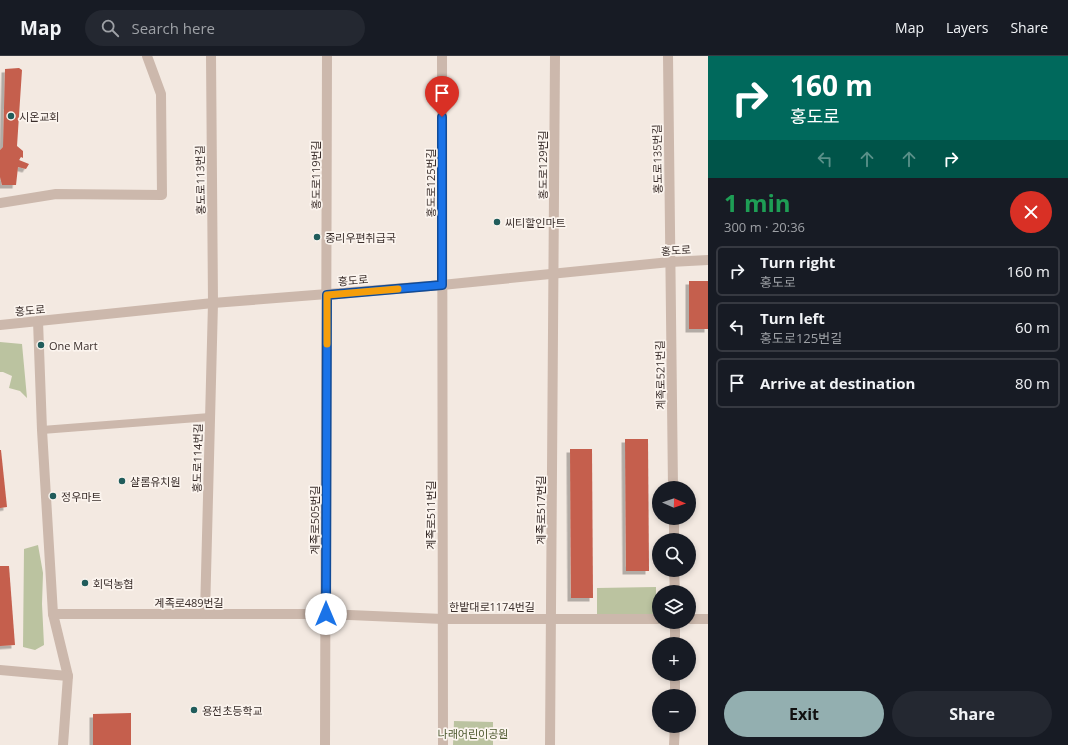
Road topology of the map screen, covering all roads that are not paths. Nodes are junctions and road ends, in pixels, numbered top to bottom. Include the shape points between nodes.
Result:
1 (147, 56) edge
2 (211, 56) edge
3 (327, 56) edge
4 (442, 56) edge
5 (555, 56) edge
6 (668, 56) edge
7 (0, 202) edge
8 (708, 260) edge
9 (670, 262) junction
10 (553, 275) junction
11 (442, 285) junction
12 (327, 295) junction
13 (214, 303) junction
14 (38, 321) junction
15 (0, 325) edge
16 (210, 417) junction
17 (42, 430) junction
18 (673, 481) edge
19 (53, 614) junction
20 (205, 614) junction
21 (326, 614) junction
22 (551, 618) junction
23 (443, 619) junction
24 (652, 619) edge
25 (696, 619) edge
26 (708, 619) edge
27 (0, 670) edge
28 (68, 676) junction
29 (674, 733) edge
30 (63, 745) edge
31 (325, 745) edge
32 (443, 745) edge
33 (550, 745) edge
34 (674, 745) edge

1 - 7 street via 161,94 162,195 56,194
2 - 13 street, 홍도로113번길
3 - 12 street, 홍도로119번길
4 - 11 street, 홍도로125번길
5 - 10 street, 홍도로129번길
6 - 9 street, 홍도로135번길
8 - 9 street, 홍도로
9 - 10 street, 홍도로
9 - 18 street, 계족로521번길
10 - 11 street, 홍도로
10 - 22 street, 계족로517번길
11 - 12 street, 홍도로
11 - 23 street, 계족로511번길
12 - 13 street, 홍도로
12 - 21 street, 계족로505번길
13 - 14 street, 홍도로
13 - 16 street, 홍도로114번길
14 - 15 street, 홍도로
14 - 17 street
16 - 17 lane
16 - 20 street, 홍도로114번길
17 - 19 street
19 - 20 street, 계족로489번길
19 - 28 street
20 - 21 street, 계족로489번길
21 - 23 street, 한밭대로1174번길
21 - 31 street, 계족로505번길
22 - 23 street, 한밭대로1174번길
22 - 24 street, 한밭대로1174번길
22 - 33 street, 계족로517번길
23 - 32 street, 계족로511번길
25 - 26 street
27 - 28 street
28 - 30 street
29 - 34 street

